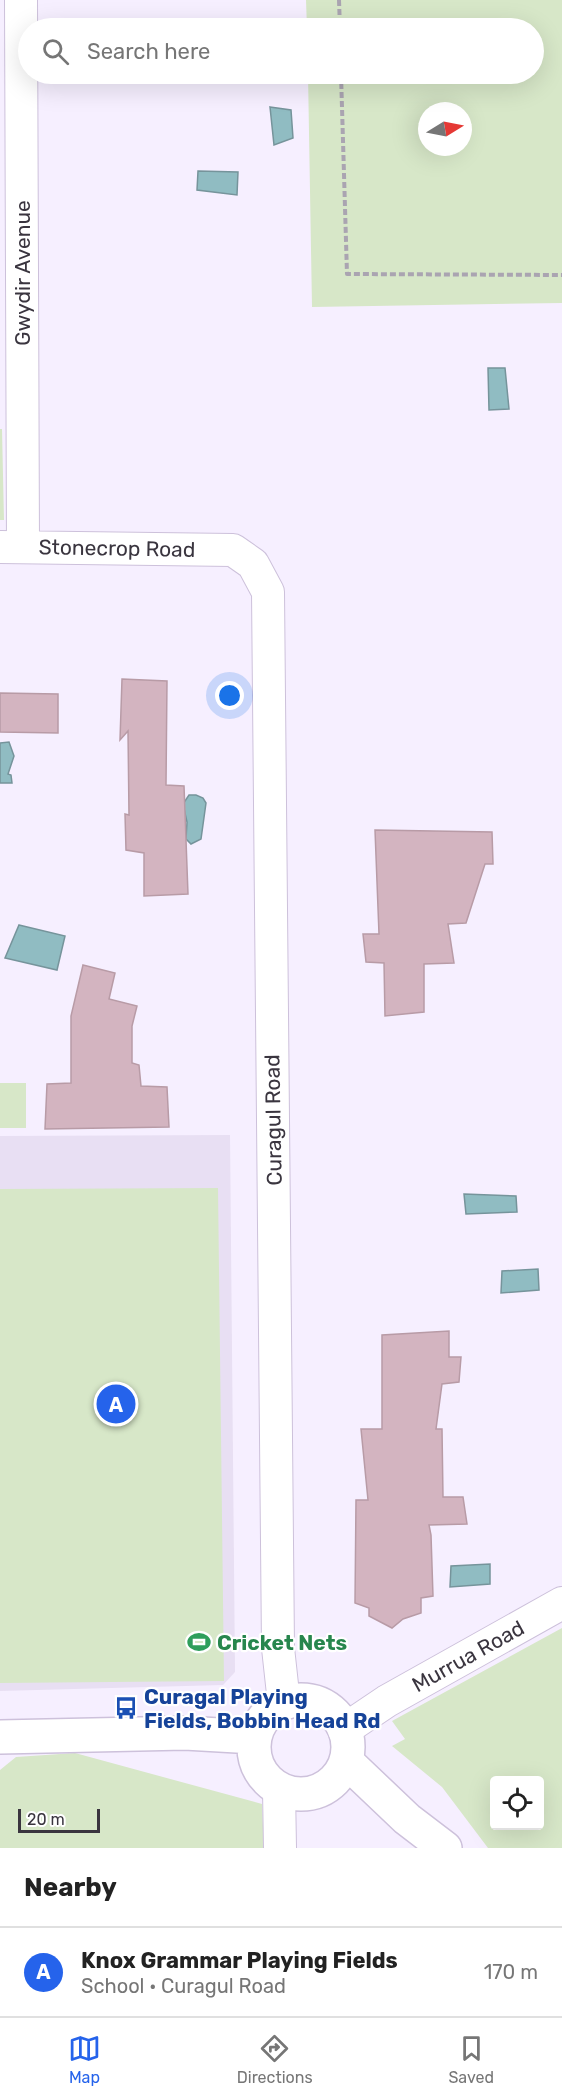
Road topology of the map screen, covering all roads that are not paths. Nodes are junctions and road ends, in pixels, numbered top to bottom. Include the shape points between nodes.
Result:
1 (21, 0) edge
2 (21, 18) edge
3 (20, 84) edge
4 (12, 547) edge
5 (233, 550) joint
6 (562, 1603) edge
7 (284, 1703) junction
8 (0, 1737) edge
9 (254, 1737) junction
10 (345, 1745) junction
11 (279, 1790) junction
12 (280, 1848) edge
13 (445, 1848) edge

1 - 2 street, Gwydir Avenue
3 - 4 street, Gwydir Avenue
4 - 5 street, Stonecrop Road
5 - 7 street, Curagul Road via 253,564 268,592 278,1648
6 - 10 street, Murrua Road via 387,1701
7 - 9 main road via 260,1722
7 - 10 main road via 318,1703 337,1717
8 - 9 main road via 184,1733
9 - 11 main road via 258,1768
10 - 11 main road via 339,1776 327,1787 312,1793
10 - 13 main road via 407,1819
11 - 12 street

